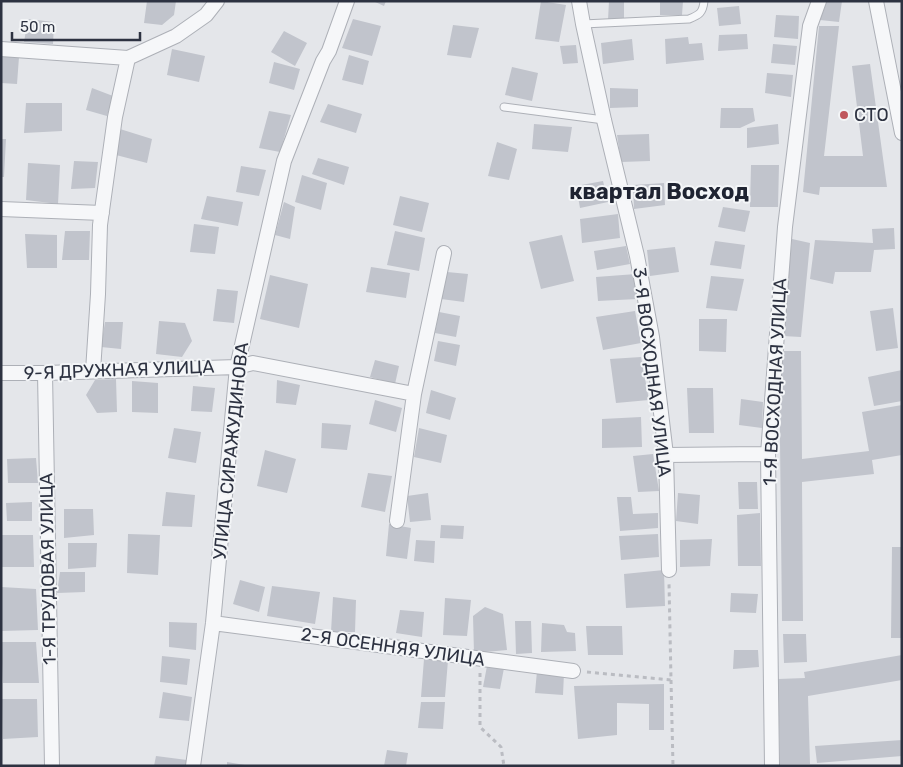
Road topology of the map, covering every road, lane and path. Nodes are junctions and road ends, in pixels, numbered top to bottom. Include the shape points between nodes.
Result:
1 (217, 1) edge
2 (347, 1) edge
3 (579, 1) edge
4 (704, 1) edge
5 (820, 1) edge
6 (876, 1) edge
7 (583, 24) junction
8 (1, 49) edge
9 (128, 58) junction
10 (504, 107) dead end
11 (604, 120) junction
12 (902, 133) edge
13 (1, 209) edge
14 (102, 213) junction
15 (444, 253) dead end
16 (237, 367) junction
17 (93, 370) junction
18 (1, 373) edge
19 (45, 373) junction
20 (414, 394) junction
21 (768, 454) junction
22 (666, 455) junction
23 (397, 521) dead end
24 (669, 570) joint
25 (213, 623) junction
26 (480, 659) junction
27 (572, 671) joint
28 (671, 680) junction
29 (52, 766) edge
30 (194, 766) edge
31 (504, 766) edge
32 (673, 766) edge
33 (772, 766) edge

1 - 9 street via 206,15 176,36
2 - 16 street, УЛИЦА СИРАЖУДИНОВА via 284,161
3 - 7 street, 3-Я ВОСХОДНАЯ УЛИЦА
4 - 7 lane via 703,9 689,19
5 - 21 street, 1-Я ВОСХОДНАЯ УЛИЦА via 810,26 785,227
6 - 12 street
7 - 11 street, 3-Я ВОСХОДНАЯ УЛИЦА
8 - 9 street
9 - 14 street via 115,117
10 - 11 lane
11 - 22 street, 3-Я ВОСХОДНАЯ УЛИЦА via 637,256 652,336
13 - 14 street
14 - 17 street
15 - 20 street
16 - 17 street, 9-Я ДРУЖНАЯ УЛИЦА
16 - 20 street, 9-Я ДРУЖНАЯ УЛИЦА via 253,363
16 - 25 street, УЛИЦА СИРАЖУДИНОВА
17 - 19 street, 9-Я ДРУЖНАЯ УЛИЦА
18 - 19 street, 9-Я ДРУЖНАЯ УЛИЦА
19 - 29 street, 1-Я ТРУДОВАЯ УЛИЦА
20 - 23 street
21 - 22 street
21 - 33 street, 1-Я ВОСХОДНАЯ УЛИЦА
22 - 24 street, 3-Я ВОСХОДНАЯ УЛИЦА
24 - 28 path
25 - 26 street, 2-Я ОСЕННЯЯ УЛИЦА
25 - 30 street, УЛИЦА СИРАЖУДИНОВА
26 - 27 street, 2-Я ОСЕННЯЯ УЛИЦА
26 - 31 path via 480,727 501,747
27 - 28 path
28 - 32 path

